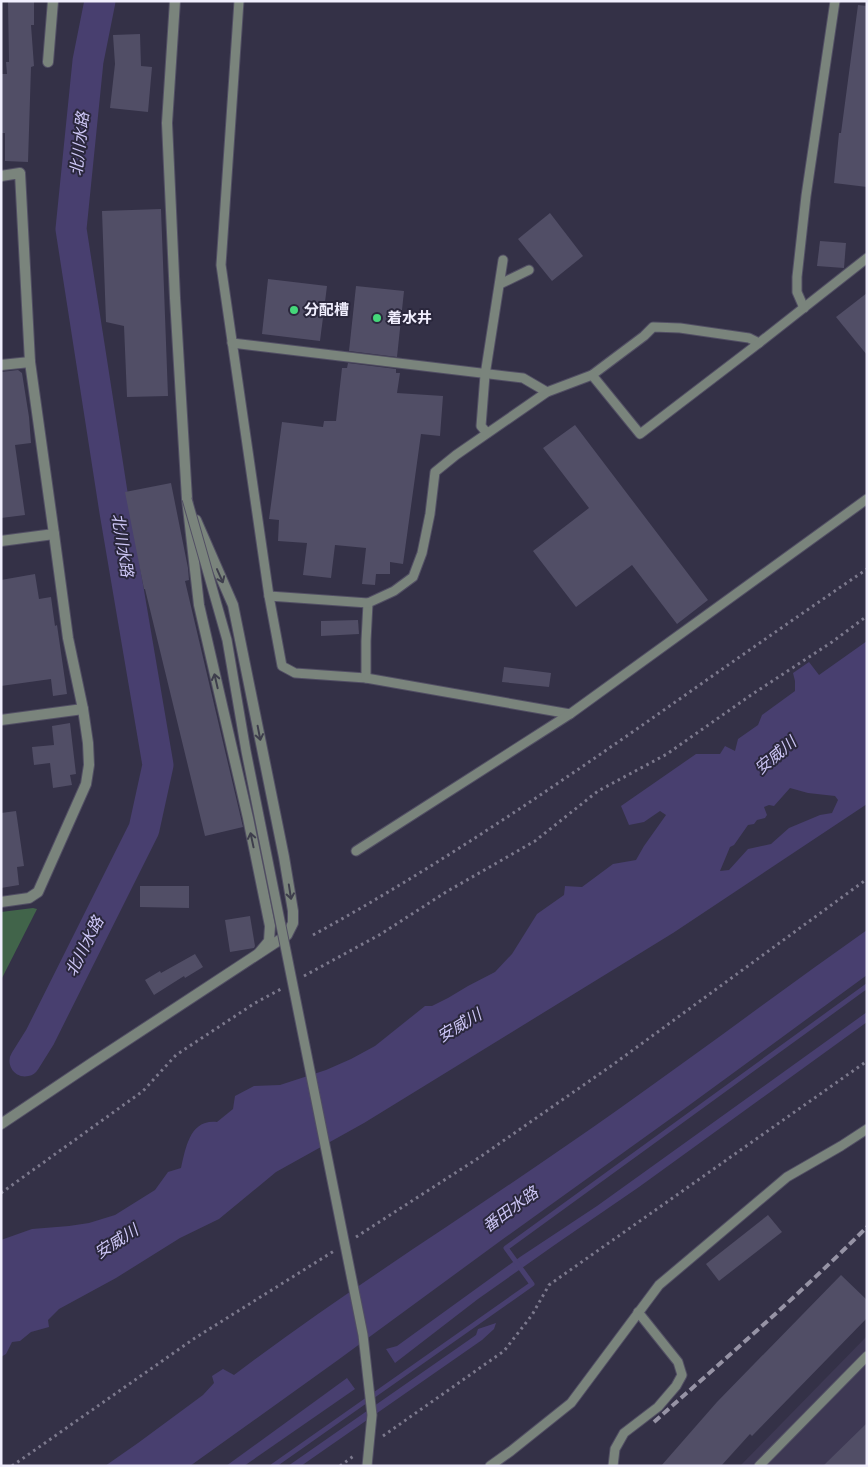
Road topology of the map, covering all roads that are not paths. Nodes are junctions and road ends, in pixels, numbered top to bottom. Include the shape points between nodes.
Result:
1 (53, 1) edge
2 (175, 1) edge
3 (239, 1) edge
4 (835, 1) edge
5 (48, 62) dead end
6 (1, 176) edge
7 (867, 258) edge
8 (503, 260) dead end
9 (528, 270) dead end
10 (500, 284) junction
11 (804, 308) junction
12 (232, 343) junction
13 (759, 343) junction
14 (30, 362) junction
15 (1, 366) edge
16 (485, 375) junction
17 (592, 375) junction
18 (547, 392) junction
19 (487, 433) junction
20 (187, 499) junction
21 (867, 499) edge
22 (54, 534) junction
23 (1, 541) edge
24 (268, 596) junction
25 (368, 603) junction
26 (366, 678) junction
27 (83, 709) junction
28 (570, 714) junction
29 (1, 720) edge
30 (356, 851) dead end
31 (1, 902) edge
32 (259, 953) junction
33 (1, 1124) edge
34 (867, 1129) edge
35 (638, 1312) junction
36 (867, 1356) edge
37 (367, 1466) edge
38 (490, 1466) edge
39 (614, 1466) edge
40 (759, 1466) edge

1 - 5 street
2 - 20 street via 167,123
3 - 12 lane via 220,265
4 - 11 lane via 797,277 797,292
6 - 14 street via 20,173
7 - 11 lane
8 - 10 lane
9 - 10 lane
10 - 16 lane
11 - 13 lane
12 - 16 lane
12 - 24 lane
13 - 17 lane via 749,338 653,327
13 - 17 lane via 640,434
14 - 15 street
14 - 22 street
16 - 18 lane via 522,378
16 - 19 lane via 481,426
17 - 18 lane
18 - 19 lane
19 - 25 lane via 435,472 422,553 413,577
32 -> 20 street via 269,941 270,926 199,605
20 -> 32 street via 233,605 293,911 293,923 287,935
20 - 37 lane, bridge via 227,640 248,761 363,1335 372,1415
21 - 28 lane
22 - 23 street
22 - 27 street via 68,638
24 - 25 lane
24 - 26 lane via 282,666 295,674
25 - 26 lane
26 - 28 lane
27 - 29 street
27 - 31 street via 90,766 86,784 38,892 29,898
28 - 30 lane
32 - 33 street
34 - 35 lane via 787,1177 659,1285
35 - 38 lane via 571,1403
35 - 39 lane via 678,1362 682,1375 658,1406 624,1433 615,1449
36 - 40 lane

